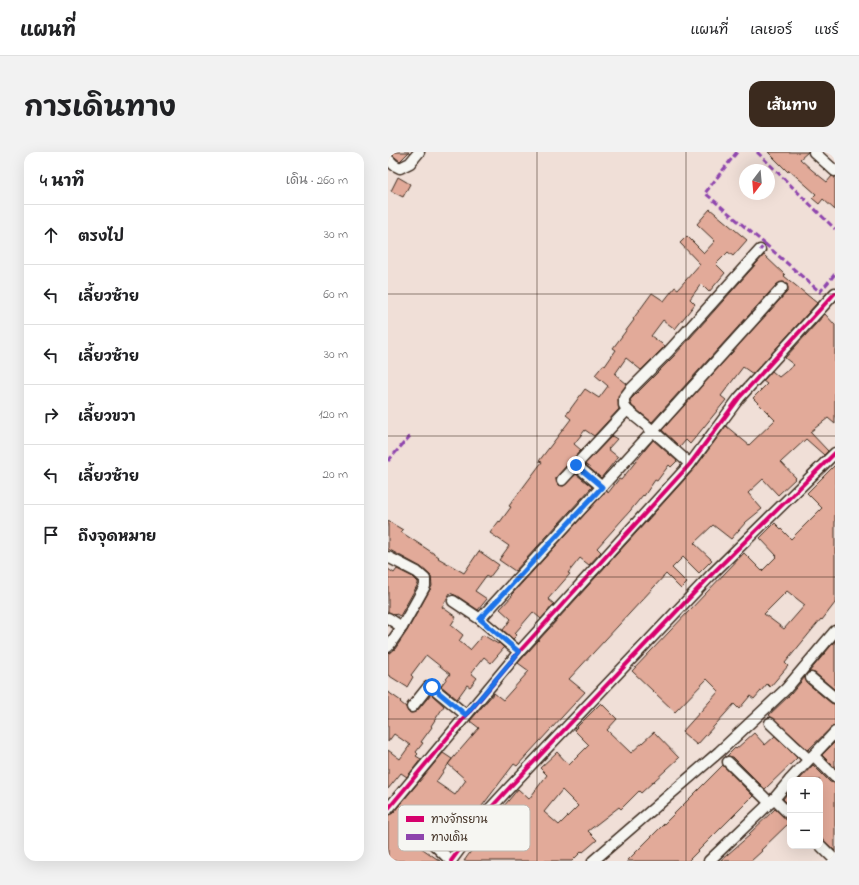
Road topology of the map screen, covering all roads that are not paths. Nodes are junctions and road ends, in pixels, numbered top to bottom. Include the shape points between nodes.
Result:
1 (419, 152) edge
2 (814, 152) edge
3 (388, 159) edge
4 (835, 171) edge
5 (760, 250) dead end
6 (782, 288) dead end
7 (835, 293) edge
8 (627, 410) junction
9 (653, 431) junction
10 (835, 452) edge
11 (690, 464) junction
12 (576, 465) junction
13 (562, 480) dead end
14 (602, 487) junction
15 (388, 557) edge
16 (453, 601) dead end
17 (388, 618) edge
18 (480, 619) junction
19 (402, 626) junction
20 (835, 631) edge
21 (388, 647) edge
22 (519, 652) junction
23 (811, 678) dead end
24 (835, 698) edge
25 (412, 707) dead end
26 (466, 715) junction
27 (770, 724) dead end
28 (835, 732) edge
29 (811, 757) junction
30 (728, 762) dead end
31 (793, 777) edge
32 (835, 777) edge
33 (787, 784) edge
34 (772, 801) junction
35 (493, 805) edge
36 (388, 809) edge
37 (787, 813) edge
38 (823, 848) edge
39 (441, 851) edge
40 (458, 851) edge
41 (714, 859) edge
42 (835, 860) edge
43 (451, 861) edge
44 (592, 861) edge

1 - 3 street via 410,164 400,168
2 - 4 street
5 - 8 street via 669,352 630,390 624,398
6 - 9 street
7 - 11 street via 739,398
8 - 9 street
8 - 12 street
9 - 11 street
9 - 14 street
10 - 35 street via 712,574
11 - 22 street
12 - 13 street
12 - 14 street
14 - 18 street
15 - 19 street via 425,579 426,586
16 - 18 street
17 - 19 street
18 - 22 street
19 - 21 street
20 - 44 street via 767,707 719,752
22 - 26 street
23 - 24 street
25 - 26 street via 425,689 432,687
26 - 36 street
27 - 29 street
28 - 29 street
29 - 31 street
29 - 32 street
30 - 34 street
33 - 34 street
34 - 37 street
34 - 41 street
38 - 42 street
39 - 43 street
40 - 43 street

